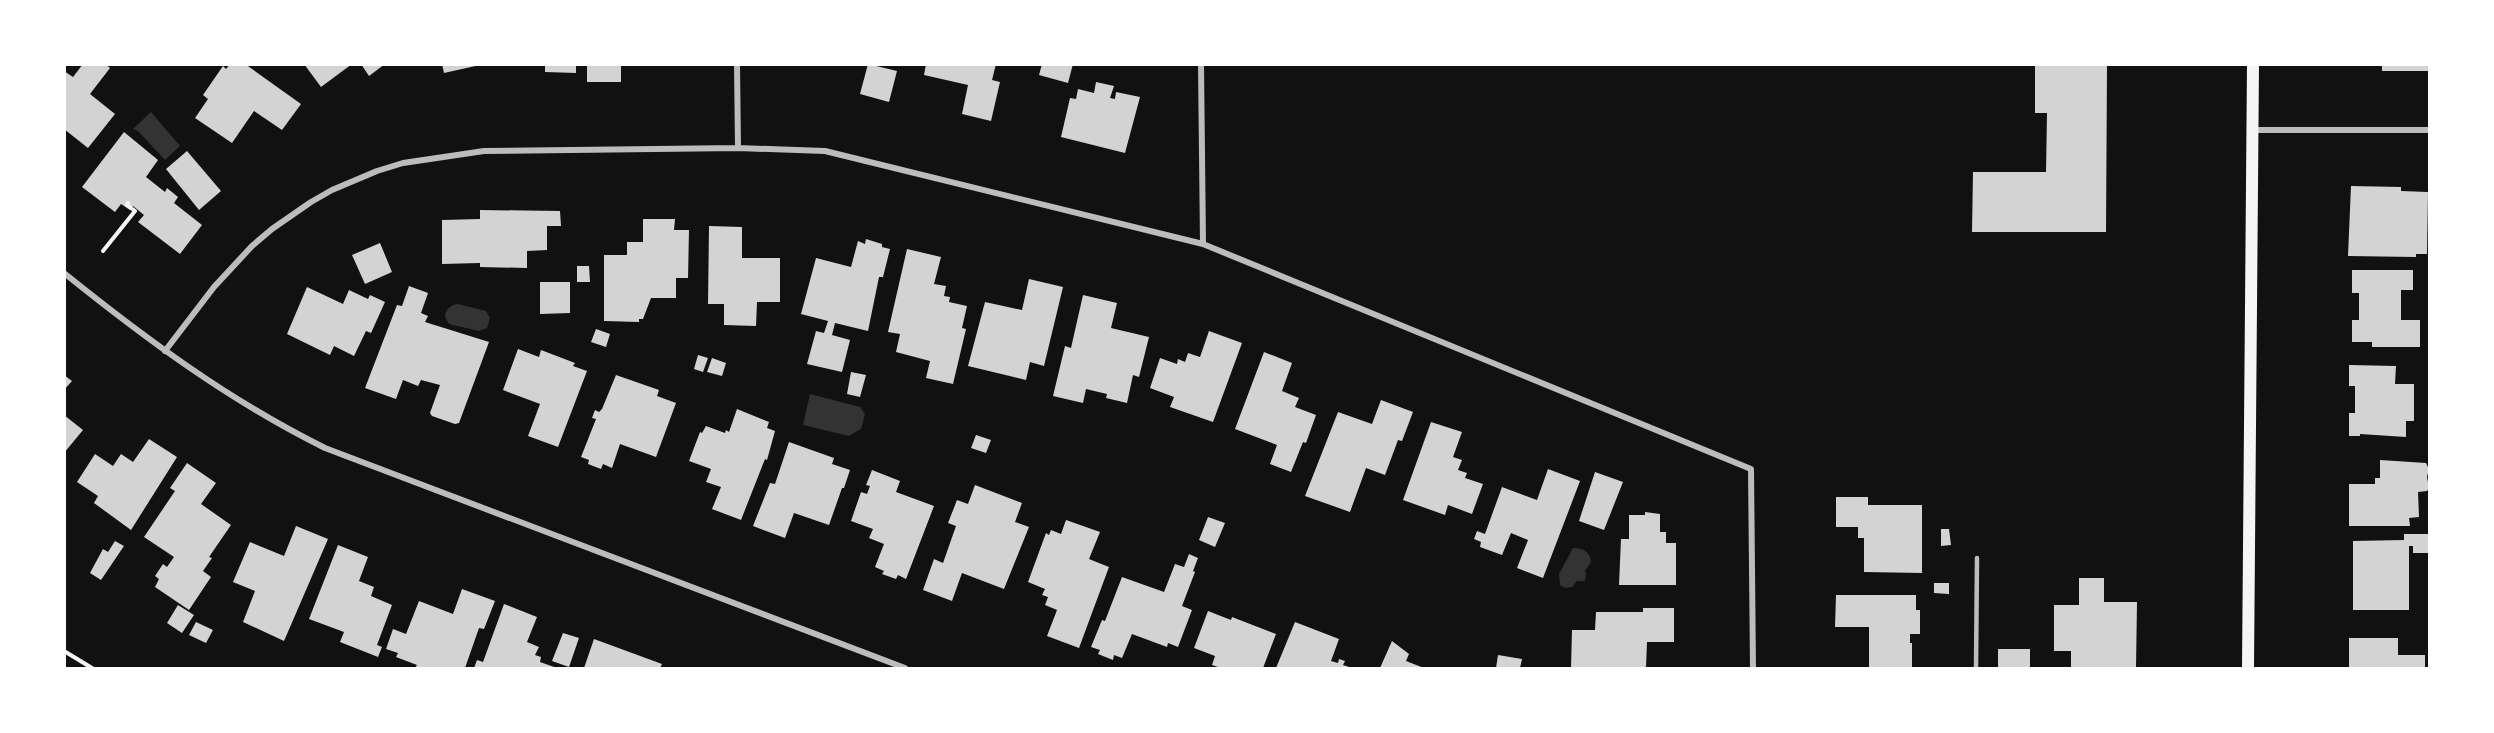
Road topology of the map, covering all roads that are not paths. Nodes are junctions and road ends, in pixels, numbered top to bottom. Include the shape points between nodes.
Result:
1 (737, 64) edge
2 (1201, 64) edge
3 (2253, 64) edge
4 (2253, 130) junction
5 (2430, 130) edge
6 (738, 148) junction
7 (1203, 244) junction
8 (64, 273) edge
9 (165, 351) junction
10 (1977, 558) dead end
11 (905, 669) edge
12 (1753, 669) edge
13 (1976, 669) edge
14 (2248, 669) edge

1 - 6 street
2 - 7 street
3 - 4 main road
4 - 5 street
4 - 14 main road
6 - 7 street via 825,151
6 - 9 street via 484,151 428,158 377,171 311,202 272,229 228,272
7 - 12 street via 1751,470
8 - 9 street
9 - 11 street via 258,412 351,460
10 - 13 lane

